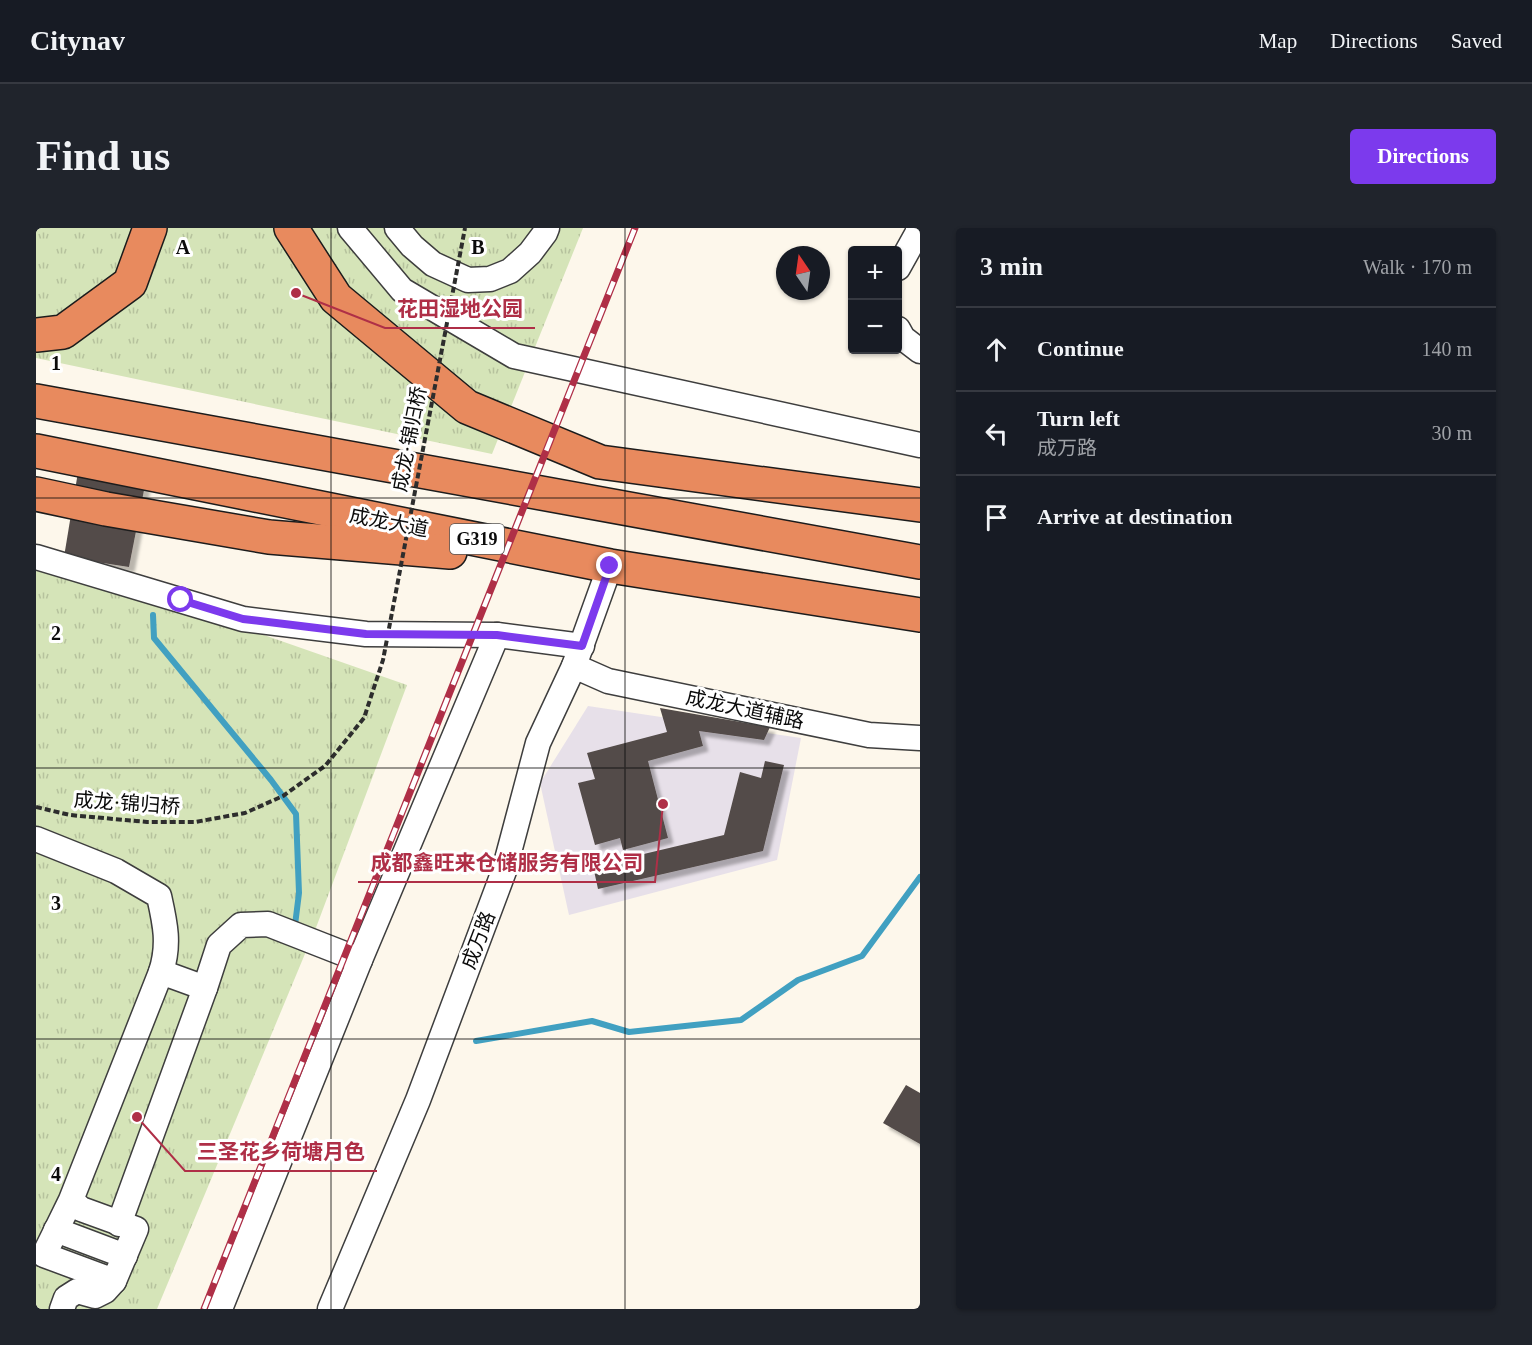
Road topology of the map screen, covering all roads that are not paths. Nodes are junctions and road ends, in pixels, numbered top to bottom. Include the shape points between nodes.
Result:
1 (150, 228) edge
2 (291, 228) edge
3 (350, 228) edge
4 (397, 228) edge
5 (547, 228) edge
6 (918, 228) edge
7 (902, 259) edge
8 (36, 335) edge
9 (902, 336) edge
10 (920, 351) edge
11 (36, 401) edge
12 (920, 445) edge
13 (36, 451) edge
14 (36, 494) edge
15 (920, 505) edge
16 (36, 557) edge
17 (920, 562) edge
18 (610, 566) junction
19 (920, 615) edge
20 (497, 635) junction
21 (578, 656) junction
22 (920, 738) edge
23 (36, 839) edge
24 (360, 960) junction
25 (161, 972) junction
26 (205, 988) junction
27 (71, 1200) junction
28 (119, 1224) junction
29 (56, 1230) junction
30 (125, 1256) junction
31 (114, 1281) junction
32 (62, 1309) edge
33 (220, 1309) edge
34 (330, 1309) edge

1 - 8 highway via 130,283 63,332
2 - 15 highway via 336,298 467,407 600,462
3 - 12 street via 402,290 514,356
4 - 5 street via 434,264 468,280 490,279 510,271 530,253
6 - 7 street
9 - 10 street
11 - 17 highway
13 - 18 highway, 成龙大道 / G319
14 - 18 highway via 269,537
16 - 20 street, 成龙大道辅路 via 243,619 366,634
18 - 19 highway, 成龙大道 / G319
18 - 21 street, 成万路
20 - 21 street, 成龙大道辅路
20 - 24 street
21 - 22 street, 成龙大道辅路 via 608,681 869,735
21 - 34 street, 成万路 via 538,743 504,871 418,1100
23 - 25 street via 116,871 159,896 166,956
24 - 26 street via 268,924 241,925 219,945
24 - 33 street
25 - 26 street
25 - 27 street
26 - 28 street
27 - 28 street via 81,1209
27 - 29 street
28 - 30 street via 136,1229
29 - 30 street
29 - 31 street via 44,1255
30 - 31 street
31 - 32 street via 95,1296 77,1291 66,1298

